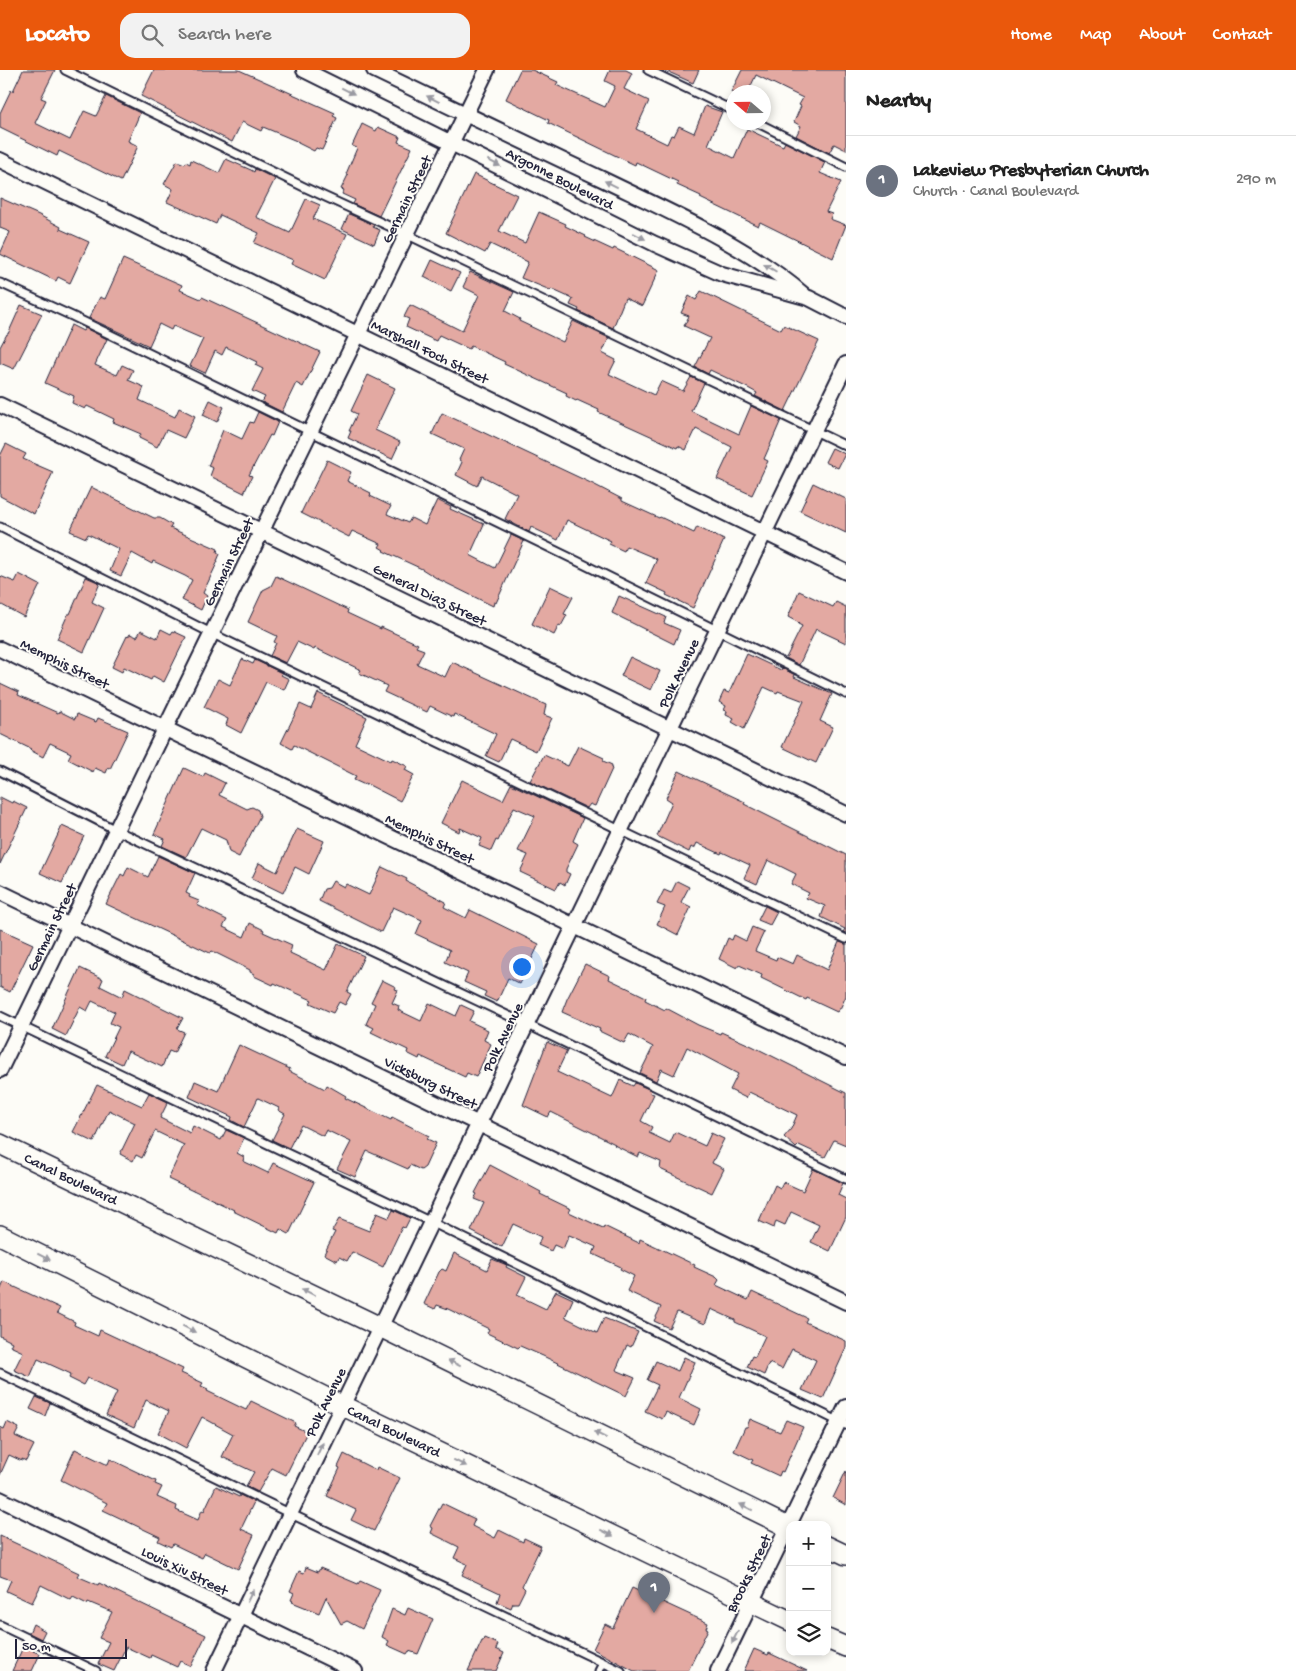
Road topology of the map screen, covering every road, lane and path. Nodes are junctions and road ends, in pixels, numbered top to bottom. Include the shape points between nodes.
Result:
1 (64, 70) edge
2 (304, 70) edge
3 (374, 70) edge
4 (487, 70) edge
5 (648, 70) edge
6 (726, 108) edge
7 (465, 114) junction
8 (771, 129) edge
9 (451, 142) junction
10 (0, 160) edge
11 (846, 166) edge
12 (406, 234) junction
13 (0, 283) edge
14 (809, 298) junction
15 (846, 317) edge
16 (358, 333) junction
17 (846, 364) edge
18 (0, 405) edge
19 (814, 430) junction
20 (310, 431) junction
21 (846, 446) edge
22 (0, 526) edge
23 (262, 531) junction
24 (764, 533) junction
25 (846, 572) edge
26 (717, 630) junction
27 (211, 633) junction
28 (0, 649) edge
29 (846, 694) edge
30 (670, 728) junction
31 (165, 729) junction
32 (0, 772) edge
33 (846, 814) edge
34 (116, 830) junction
35 (620, 830) junction
36 (0, 892) edge
37 (70, 925) junction
38 (574, 926) junction
39 (846, 939) edge
40 (0, 1016) edge
41 (526, 1024) junction
42 (21, 1026) junction
43 (846, 1057) edge
44 (0, 1070) edge
45 (478, 1123) junction
46 (0, 1144) edge
47 (846, 1179) edge
48 (431, 1222) junction
49 (0, 1235) edge
50 (846, 1302) edge
51 (380, 1327) junction
52 (0, 1373) edge
53 (341, 1405) junction
54 (846, 1407) edge
55 (843, 1423) edge
56 (0, 1499) edge
57 (290, 1514) junction
58 (793, 1521) edge
59 (786, 1527) edge
60 (786, 1534) edge
61 (831, 1548) edge
62 (846, 1555) edge
63 (752, 1603) junction
64 (241, 1615) junction
65 (786, 1619) edge
66 (0, 1625) edge
67 (831, 1641) edge
68 (846, 1648) edge
69 (603, 1662) junction
70 (96, 1671) edge
71 (214, 1671) edge
72 (355, 1671) edge
73 (599, 1671) edge
74 (621, 1671) edge
75 (718, 1671) edge

1 - 12 lane
2 -> 9 street, Argonne Boulevard
7 -> 3 street, Argonne Boulevard
4 - 7 street, Germain Street
5 - 6 lane
7 - 9 street, Germain Street
14 -> 7 street, Argonne Boulevard via 779,274 706,231
8 - 11 lane
9 - 12 street, Germain Street
9 -> 14 street, Argonne Boulevard via 722,274
10 - 16 street, Marshall Foch Street
12 - 16 street, Germain Street
12 - 19 lane
13 - 20 lane
14 - 15 street, Argonne Boulevard
16 - 20 street, Germain Street
16 - 24 street, Marshall Foch Street
17 - 19 street, Polk Avenue
18 - 23 street, General Diaz Street
19 - 21 lane
19 - 24 street, Polk Avenue
20 - 23 street, Germain Street
20 - 26 lane
22 - 27 lane
23 - 27 street, Germain Street
23 - 30 street, General Diaz Street
24 - 25 street, Marshall Foch Street
24 - 26 street, Polk Avenue
26 - 29 lane
26 - 30 street, Polk Avenue
27 - 31 street, Germain Street
27 - 35 lane
28 - 31 street, Memphis Street
30 - 33 street, General Diaz Street
30 - 35 street, Polk Avenue
31 - 34 street, Germain Street
31 - 38 street, Memphis Street
32 - 34 lane
34 - 37 street, Germain Street
34 - 41 lane
35 - 38 street, Polk Avenue
35 - 39 lane
36 - 37 street, Vicksburg Street
37 - 42 street, Germain Street
37 - 45 street, Vicksburg Street
38 - 41 street, Polk Avenue
38 - 43 street, Memphis Street
40 - 42 lane
41 - 45 street, Polk Avenue
41 - 47 lane
42 - 44 street, Germain Street
42 - 48 lane
45 - 48 street, Polk Avenue
45 - 50 street, Vicksburg Street
51 -> 46 main road, Canal Boulevard
48 - 51 street, Polk Avenue
48 - 55 lane
49 -> 53 main road, Canal Boulevard
51 - 53 street, Polk Avenue
59 -> 51 main road, Canal Boulevard
52 - 57 lane
57 -> 53 street, Polk Avenue
53 -> 63 main road, Canal Boulevard
54 - 55 street, Brooks Street
55 - 58 street, Brooks Street
56 - 64 street, Louis Xiv Street
64 -> 57 street, Polk Avenue
57 - 69 lane
60 - 63 street, Brooks Street
61 - 62 main road
63 - 65 main road, Canal Boulevard
63 -> 75 street, Brooks Street
64 - 71 street, Polk Avenue
64 - 72 street, Louis Xiv Street
66 - 70 lane
67 - 68 main road
69 - 73 lane
69 - 74 lane

